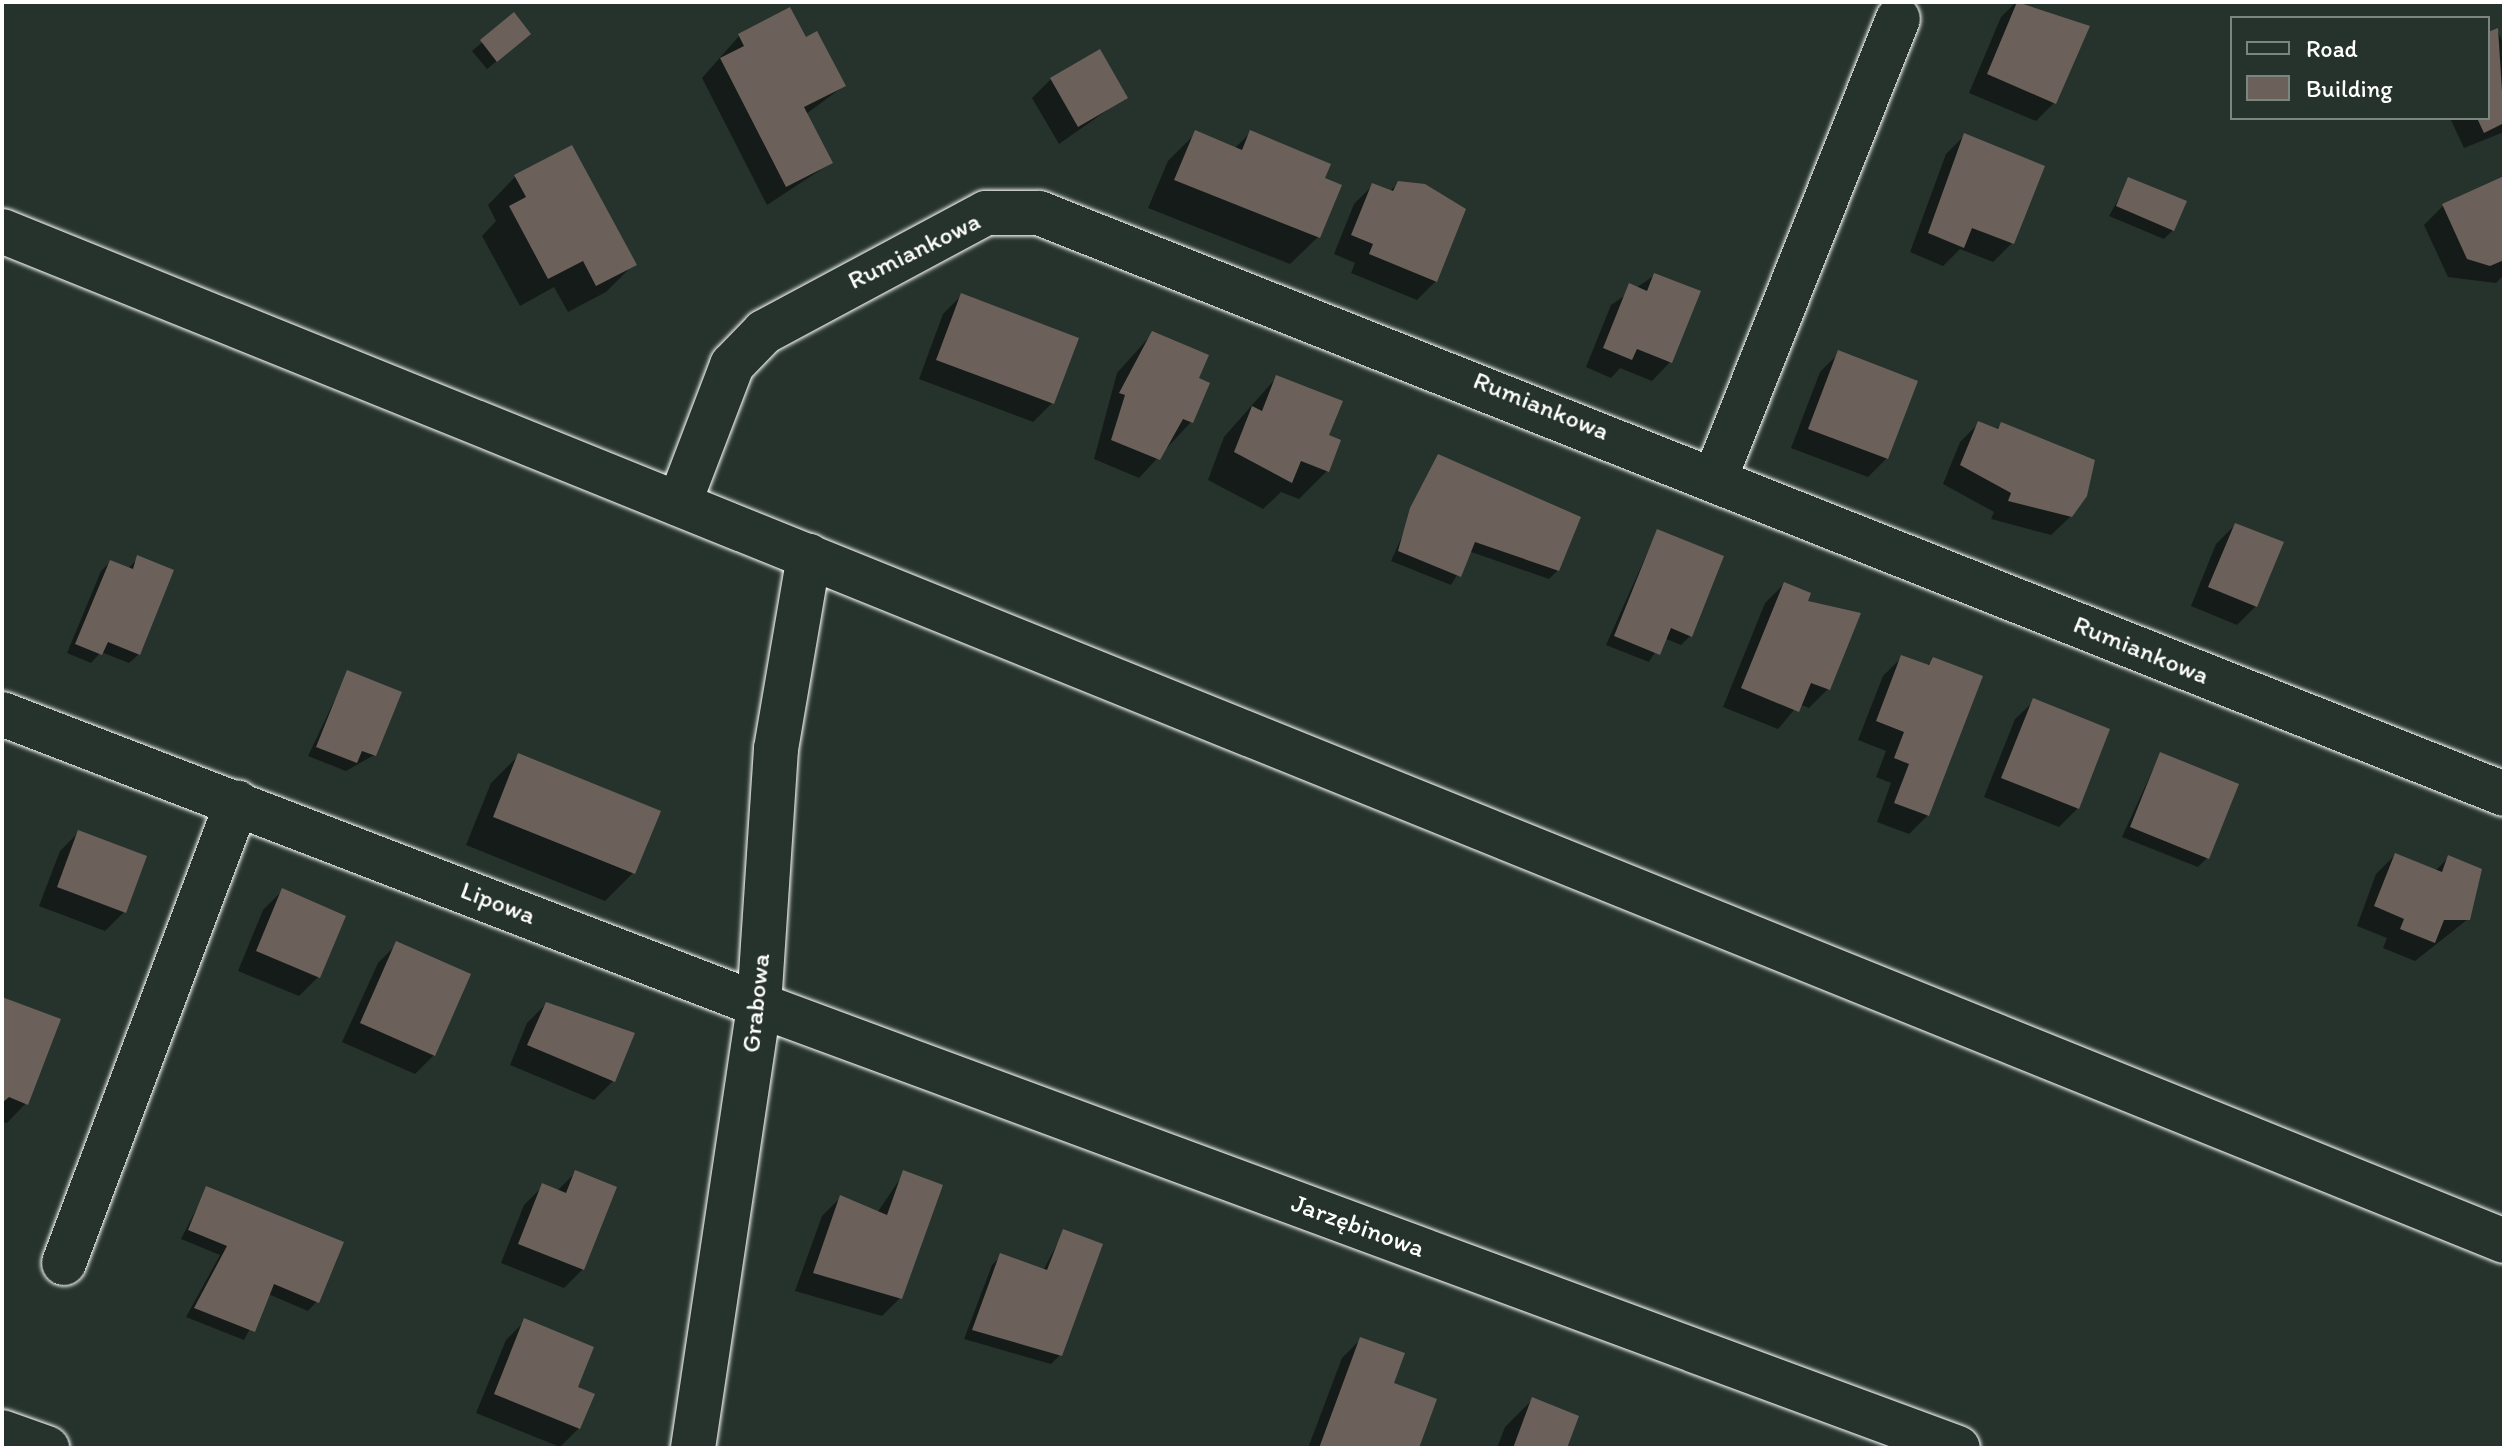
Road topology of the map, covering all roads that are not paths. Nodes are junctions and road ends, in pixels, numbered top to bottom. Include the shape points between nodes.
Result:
1 (1898, 19) dead end
2 (2, 231) edge
3 (1716, 476) junction
4 (679, 504) junction
5 (809, 556) junction
6 (2, 714) edge
7 (2504, 794) edge
8 (237, 802) junction
9 (759, 1005) junction
10 (2504, 1241) edge
11 (64, 1263) dead end
12 (2, 1432) edge
13 (47, 1448) edge
14 (693, 1448) edge
15 (1958, 1448) edge

1 - 3 street
2 - 4 street
3 - 4 street, Rumiankowa via 1105,235 1039,213 986,213 764,332 732,365
3 - 7 street, Rumiankowa
4 - 5 street
5 - 9 street, Grabowa via 776,749
5 - 10 street
6 - 8 street, Lipowa
8 - 9 street, Lipowa
8 - 11 street
9 - 14 street, Grabowa
9 - 15 street, Jarzębinowa
12 - 13 street

